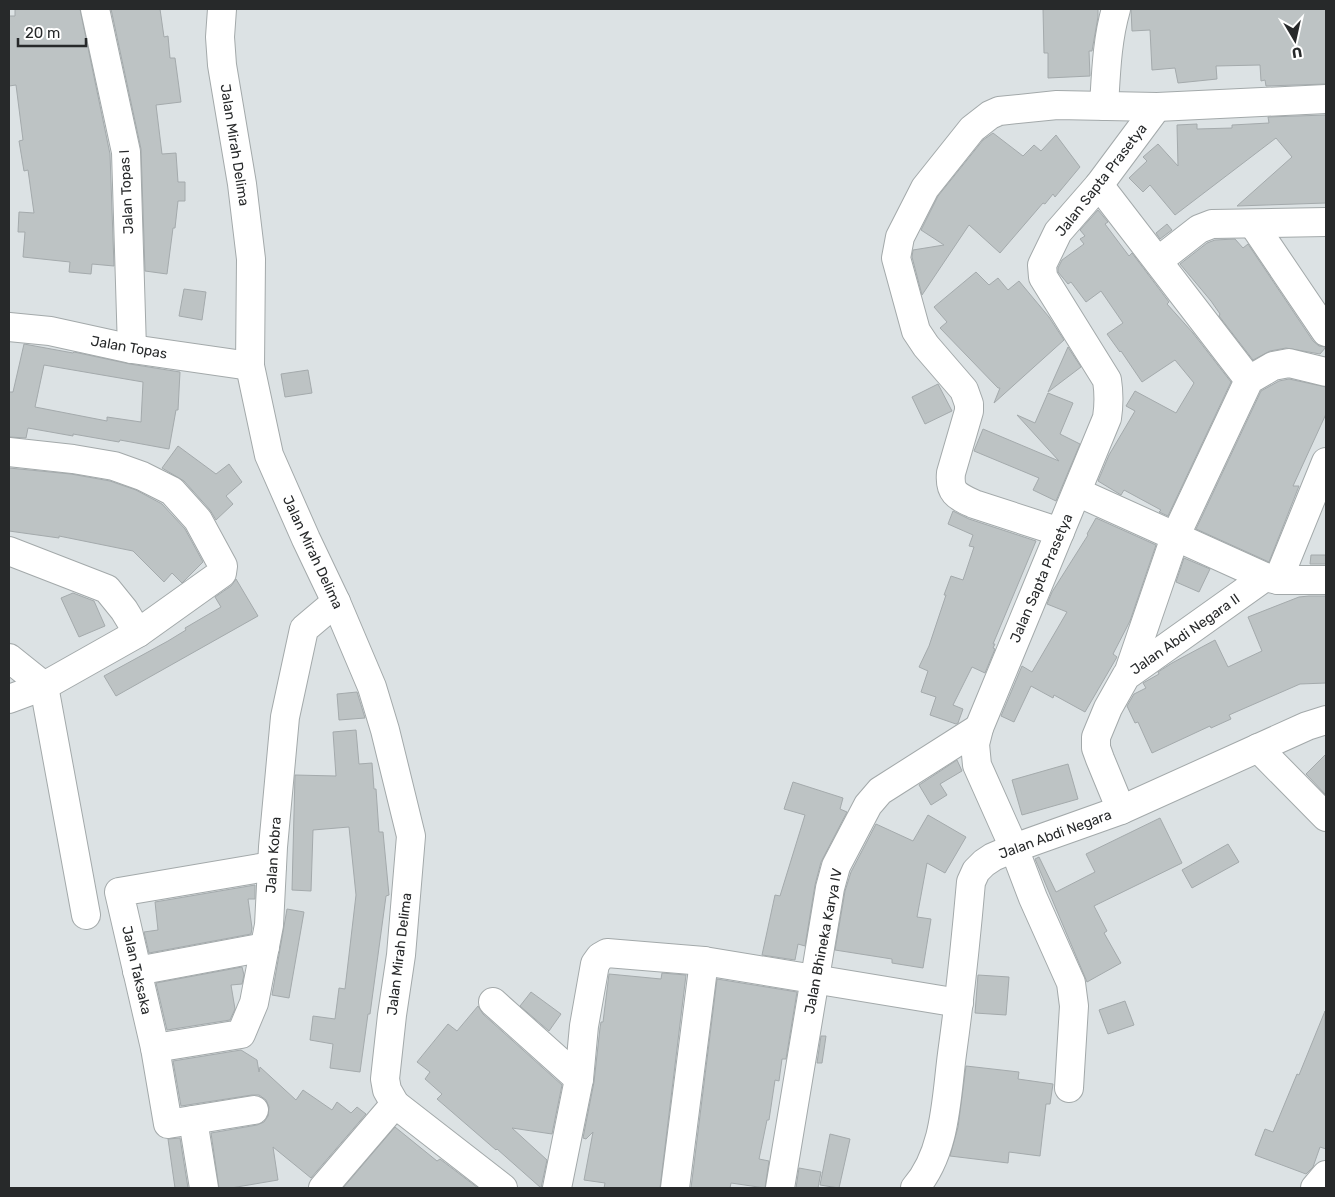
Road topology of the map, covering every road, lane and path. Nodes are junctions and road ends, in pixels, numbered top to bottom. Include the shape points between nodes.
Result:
1 (95, 9) edge
2 (222, 9) edge
3 (1116, 9) edge
4 (1326, 99) edge
5 (1104, 106) junction
6 (1157, 107) junction
7 (1099, 185) junction
8 (1326, 222) edge
9 (1252, 224) junction
10 (1158, 261) junction
11 (9, 326) edge
12 (1326, 332) edge
13 (132, 349) junction
14 (250, 366) junction
15 (1326, 372) edge
16 (1249, 380) junction
17 (9, 452) edge
18 (1324, 472) edge
19 (1077, 492) junction
20 (1060, 532) junction
21 (1175, 538) junction
22 (9, 551) edge
23 (1272, 578) junction
24 (1326, 580) edge
25 (336, 602) junction
26 (138, 633) junction
27 (9, 658) edge
28 (1128, 674) junction
29 (44, 686) junction
30 (9, 699) edge
31 (1326, 720) edge
32 (979, 728) junction
33 (1258, 748) junction
34 (1121, 810) junction
35 (1326, 817) edge
36 (1014, 848) junction
37 (272, 866) junction
38 (86, 916) dead end
39 (265, 947) junction
40 (704, 961) junction
41 (137, 971) junction
42 (814, 980) junction
43 (493, 1002) dead end
44 (959, 1003) junction
45 (155, 1048) junction
46 (579, 1079) junction
47 (1069, 1088) dead end
48 (391, 1097) junction
49 (254, 1110) dead end
50 (193, 1120) junction
51 (1326, 1175) edge
52 (204, 1188) edge
53 (323, 1188) edge
54 (503, 1188) edge
55 (557, 1188) edge
56 (675, 1188) edge
57 (780, 1188) edge
58 (915, 1188) edge
59 (1315, 1188) edge

1 - 13 street, Jalan Topas I via 126,152
2 - 14 street, Jalan Mirah Delima via 222,65 251,259
3 - 5 street via 1106,69
4 - 6 street
5 - 6 street
5 - 20 street via 1012,108 990,115 972,129 925,188 900,237 896,258 916,331 964,390 969,404 951,473 953,491 974,504
6 - 7 street, Jalan Sapta Prasetya
7 - 10 street
7 - 19 street, Jalan Sapta Prasetya via 1058,232 1042,265 1042,277 1107,380 1110,401 1107,418
8 - 9 street
9 - 10 street via 1212,224 1200,229
9 - 12 street
10 - 16 street
11 - 13 street, Jalan Topas via 50,331
13 - 14 street, Jalan Topas
14 - 25 street, Jalan Mirah Delima via 269,455
15 - 16 street via 1289,363 1273,366
16 - 21 street
17 - 26 street via 73,458 114,466 142,476 172,491 198,520 223,566 222,573
18 - 23 street
19 - 20 street, Jalan Sapta Prasetya
19 - 21 street
20 - 32 street, Jalan Sapta Prasetya
21 - 23 street
21 - 28 street
22 - 26 street via 107,589
23 - 24 street
23 - 28 street, Jalan Abdi Negara II
25 - 37 street, Jalan Kobra via 304,629 285,717
25 - 48 street, Jalan Mirah Delima via 374,695 411,836 401,955 385,1079
26 - 29 street
27 - 29 street
28 - 34 street, Jalan Abdi Negara II via 1096,737 1100,760
29 - 30 street
29 - 38 street
31 - 33 street, Jalan Abdi Negara
32 - 36 street, Jalan Sapta Prasetya via 975,744 977,765
32 - 42 street, Jalan Bhineka Karya IV via 880,791 868,804 836,866
33 - 34 street, Jalan Abdi Negara
33 - 35 street
34 - 36 street, Jalan Abdi Negara
36 - 44 street, Jalan Abdi Negara via 984,863 971,882
36 - 47 street, Jalan Sapta Prasetya via 1070,983 1074,1006
37 - 39 street, Jalan Kobra
37 - 41 street, Jalan Taksaka via 119,892
39 - 41 street
39 - 45 street, Jalan Kobra via 254,1003 241,1034
40 - 42 street
40 - 46 street via 607,953 600,957 595,964
40 - 56 street
41 - 45 street, Jalan Taksaka
42 - 44 street
42 - 57 street, Jalan Bhineka Karya IV
43 - 46 street
44 - 58 street, Jalan Abdi Negara via 942,1130 934,1157
45 - 50 street, Jalan Taksaka via 168,1124
46 - 55 street
48 - 53 street
48 - 54 street
49 - 50 street
50 - 52 street
51 - 59 street

